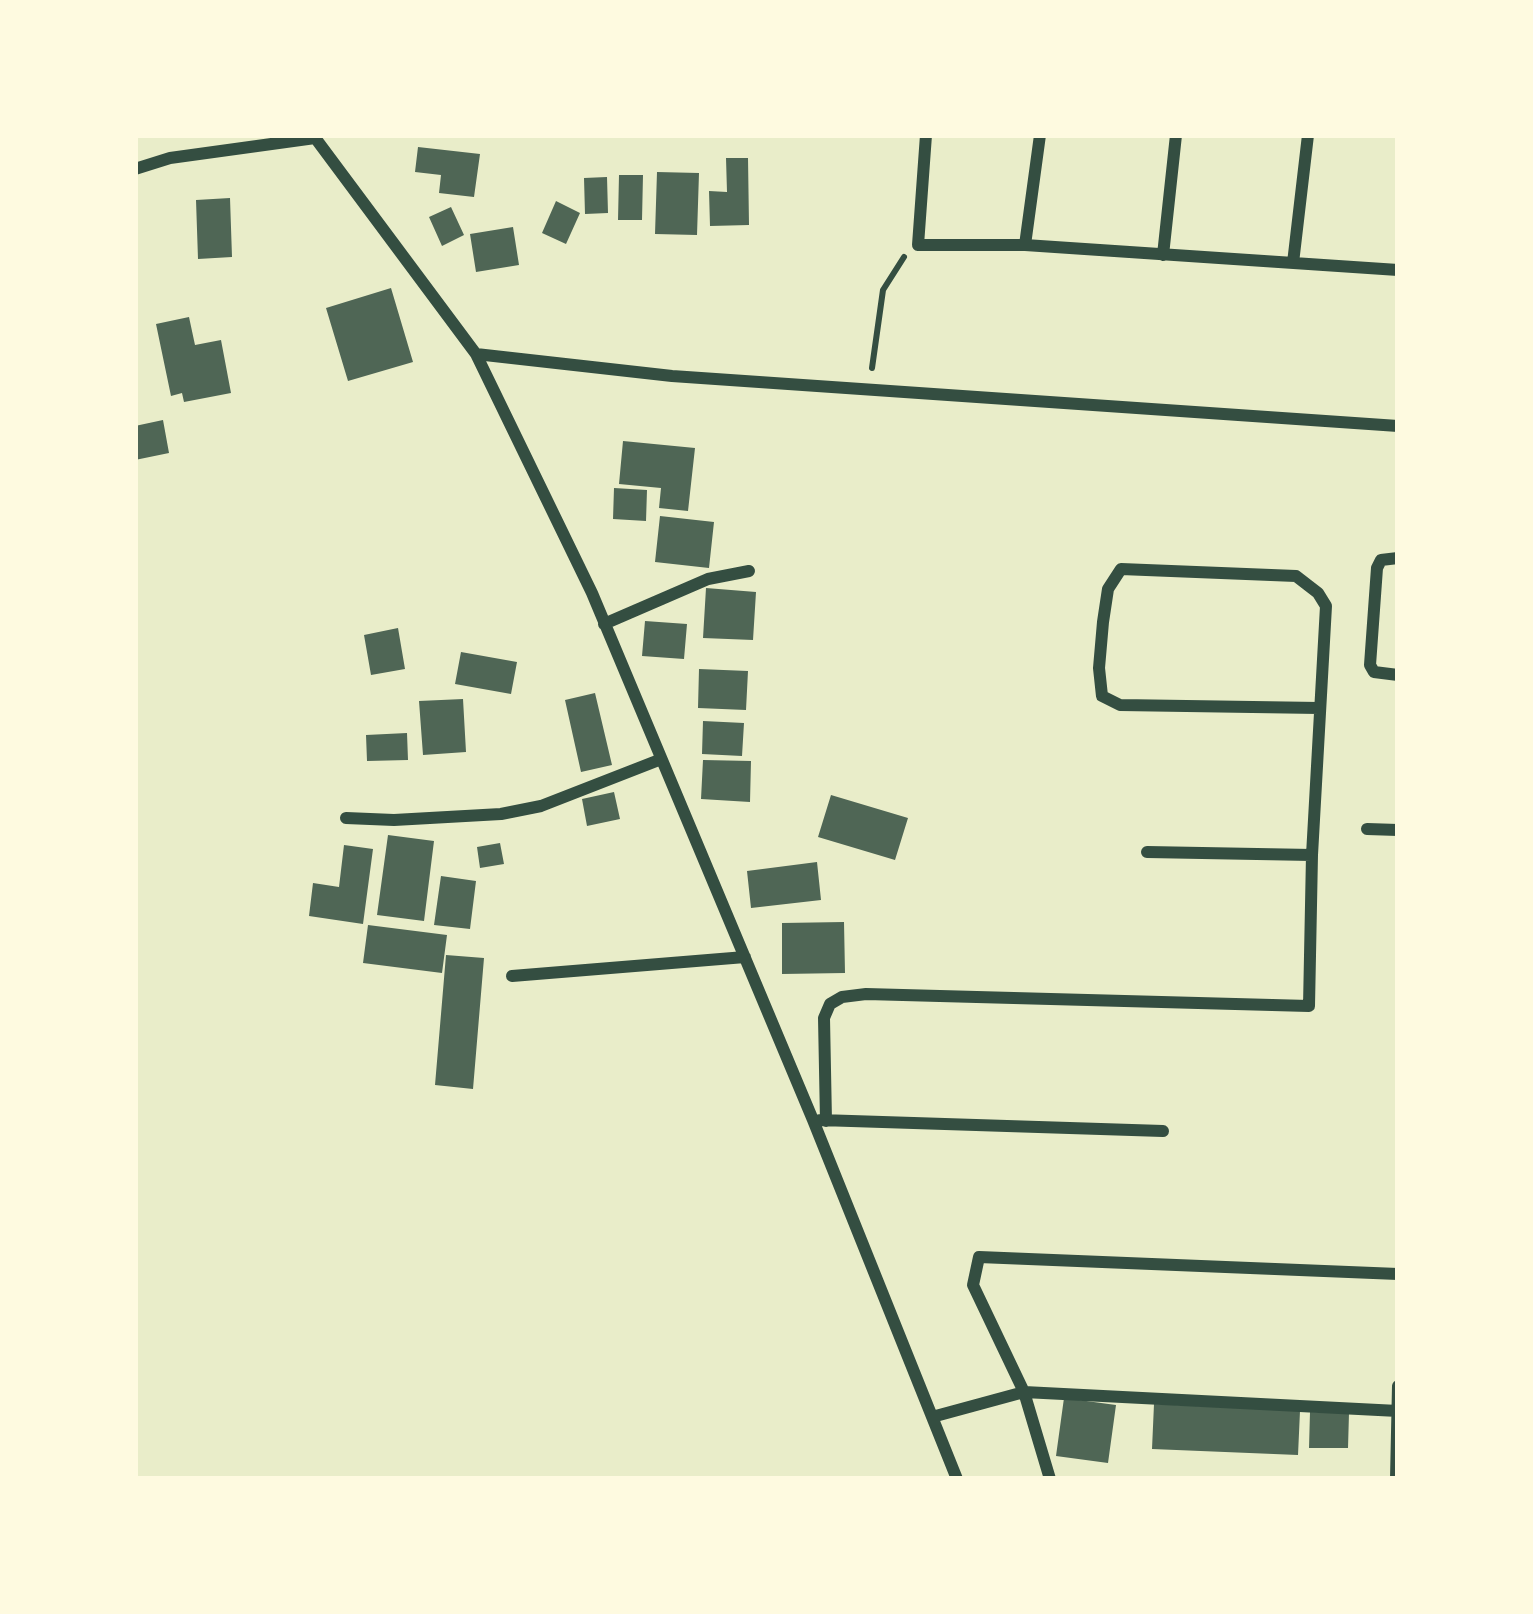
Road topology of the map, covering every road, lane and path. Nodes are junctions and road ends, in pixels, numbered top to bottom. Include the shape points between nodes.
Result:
1 (926, 135) edge
2 (1040, 135) edge
3 (1176, 135) edge
4 (1308, 135) edge
5 (314, 136) edge
6 (135, 169) edge
7 (918, 245) junction
8 (1025, 245) junction
9 (1163, 255) junction
10 (1293, 263) junction
11 (1398, 270) edge
12 (476, 354) junction
13 (869, 390) junction
14 (1398, 426) edge
15 (1398, 558) edge
16 (749, 572) dead end
17 (604, 624) junction
18 (1398, 675) edge
19 (1319, 707) junction
20 (658, 760) junction
21 (346, 818) dead end
22 (1366, 829) dead end
23 (1398, 830) edge
24 (1147, 852) dead end
25 (1312, 855) junction
26 (745, 957) junction
27 (512, 976) dead end
28 (819, 1120) junction
29 (1163, 1131) dead end
30 (1398, 1274) edge
31 (1398, 1386) edge
32 (1024, 1392) junction
33 (1397, 1411) edge
34 (932, 1418) junction
35 (957, 1479) edge
36 (1050, 1479) edge
37 (1396, 1479) edge

1 - 7 street
2 - 8 street
3 - 9 street
4 - 10 street
5 - 6 street
5 - 12 street
7 - 8 street
7 - 13 path via 883,290
8 - 9 street
9 - 10 street
10 - 11 street
12 - 13 street
12 - 17 street
13 - 14 street
15 - 18 street via 1378,568 1370,665
16 - 17 street via 709,579
17 - 20 street
19 - 19 street via 1326,606 1295,577 1121,569 1108,589 1102,696 1120,705
19 - 25 street
20 - 21 street via 501,814
20 - 26 street
22 - 23 street
24 - 25 street
25 - 28 street via 1310,1006 842,997 824,1018
26 - 27 street
26 - 28 street
28 - 29 street
28 - 34 street
30 - 32 street via 979,1257 974,1285
31 - 33 street
32 - 33 street
32 - 34 street
32 - 36 street
33 - 37 street
34 - 35 street

